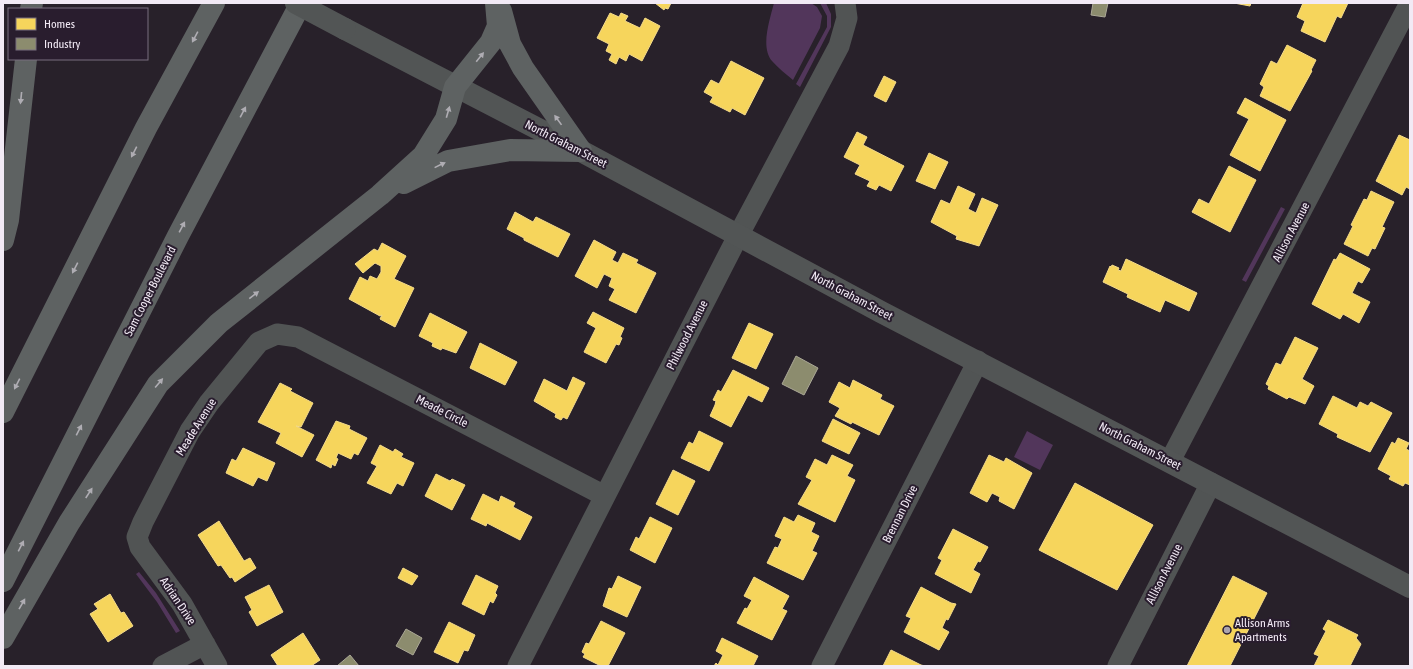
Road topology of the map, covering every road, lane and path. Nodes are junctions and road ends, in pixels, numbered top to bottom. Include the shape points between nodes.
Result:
1 (214, 3) edge
2 (296, 3) edge
3 (301, 3) edge
4 (498, 3) edge
5 (845, 3) edge
6 (1410, 3) edge
7 (26, 60) edge
8 (455, 87) junction
9 (581, 151) junction
10 (380, 195) junction
11 (738, 236) junction
12 (3, 240) edge
13 (277, 334) joint
14 (978, 361) junction
15 (3, 412) edge
16 (1170, 461) junction
17 (1211, 483) junction
18 (605, 496) junction
19 (137, 538) joint
20 (3, 581) edge
21 (1410, 587) edge
22 (3, 638) edge
23 (205, 644) junction
24 (163, 666) edge
25 (218, 666) edge
26 (518, 666) edge
27 (822, 666) edge
28 (1118, 666) edge

1 -> 15 highway via 146,128
2 - 8 main road, North Graham Street, bridge
20 -> 3 highway, Sam Cooper Boulevard via 178,236
8 -> 4 highway via 491,42 498,26
9 -> 4 highway via 523,68 510,44
5 - 11 street, Philwood Avenue via 847,18 839,46
6 - 16 street, Allison Avenue
7 -> 12 highway via 8,220
8 - 9 main road, North Graham Street
10 -> 8 highway via 423,156 446,119
10 -> 9 highway via 448,161 510,150
9 - 11 main road, North Graham Street
22 -> 10 highway via 69,523 158,384 219,322
11 - 14 main road, North Graham Street
11 - 18 street, Philwood Avenue
13 - 18 street, Meade Circle via 298,337
13 - 19 street, Meade Avenue via 259,342 209,403 190,431
14 - 16 main road, North Graham Street
14 - 27 street, Brennan Drive
16 - 17 main road, North Graham Street
17 - 21 main road, North Graham Street
17 - 28 street, Allison Avenue
18 - 26 street, Philwood Avenue
19 - 23 street, Adrian Drive via 140,547 182,604
23 - 24 street
23 - 25 street, Adrian Drive

